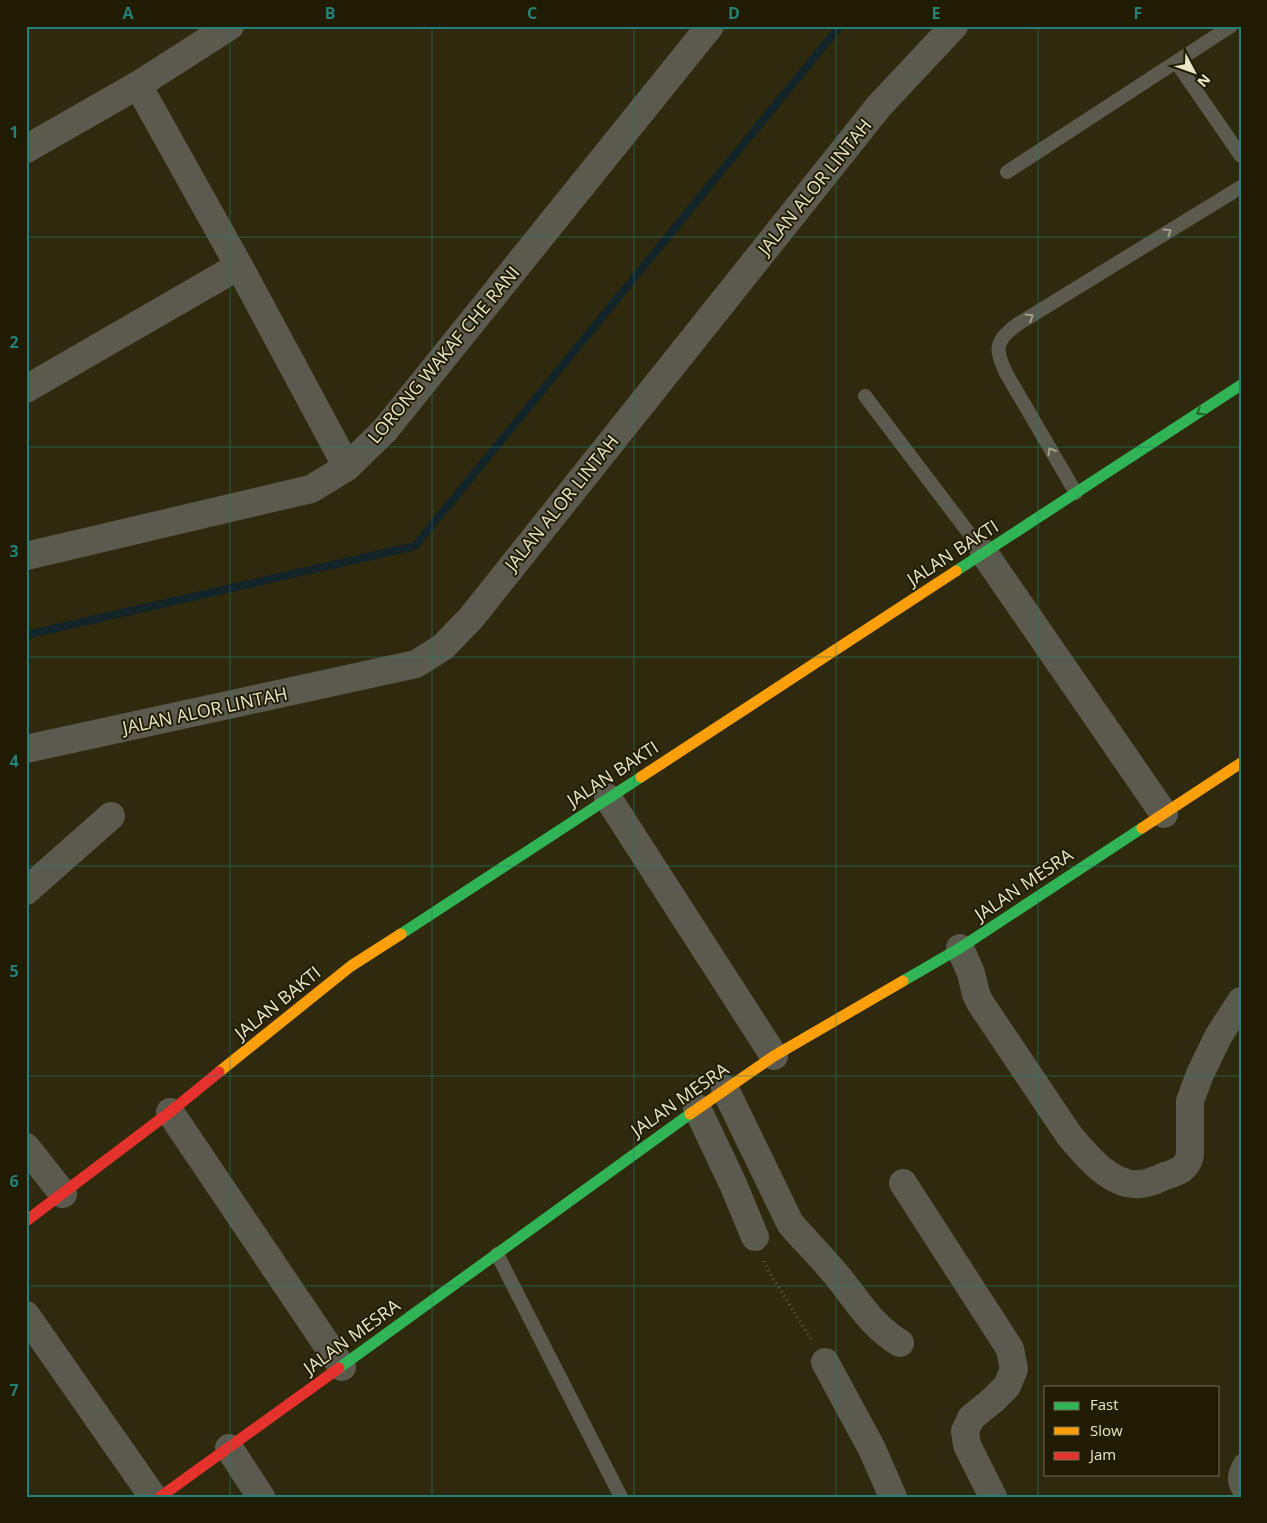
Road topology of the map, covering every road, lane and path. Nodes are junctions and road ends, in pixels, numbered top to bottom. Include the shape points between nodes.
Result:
1 (230, 26) edge
2 (710, 26) edge
3 (954, 26) edge
4 (1231, 26) edge
5 (1176, 62) junction
6 (138, 85) junction
7 (26, 149) edge
8 (1241, 156) edge
9 (1007, 172) dead end
10 (1241, 187) edge
11 (239, 266) junction
12 (1240, 386) edge
13 (26, 389) edge
14 (865, 396) dead end
15 (347, 467) junction
16 (1076, 493) junction
17 (984, 553) junction
18 (26, 556) edge
19 (26, 749) edge
20 (1241, 763) edge
21 (608, 798) junction
22 (1164, 814) junction
23 (111, 816) dead end
24 (26, 892) edge
25 (960, 948) junction
26 (1241, 1001) edge
27 (774, 1056) junction
28 (726, 1088) junction
29 (697, 1108) junction
30 (170, 1112) junction
31 (26, 1147) edge
32 (903, 1183) dead end
33 (63, 1194) junction
34 (26, 1222) edge
35 (755, 1237) joint
36 (497, 1254) junction
37 (26, 1315) edge
38 (900, 1343) dead end
39 (825, 1362) joint
40 (342, 1367) junction
41 (229, 1448) junction
42 (1241, 1461) edge
43 (1241, 1494) edge
44 (153, 1497) edge
45 (160, 1497) edge
46 (261, 1497) edge
47 (621, 1497) edge
48 (893, 1497) edge
49 (993, 1497) edge

1 - 6 street
2 - 15 street, LORONG WAKAF CHE RANI via 386,430
3 - 19 street, JALAN ALOR LINTAH via 879,106 477,610 443,647 416,664
4 - 5 lane
5 - 8 lane
5 - 9 lane
6 - 7 street
6 - 11 street
16 -> 10 lane via 1006,373 999,357 999,344 1005,333 1018,324
11 - 13 street
11 - 15 street
12 -> 16 street, JALAN BAKTI
14 - 17 lane
15 - 18 street, LORONG WAKAF CHE RANI via 311,489
16 - 17 street, JALAN BAKTI
17 - 21 street, JALAN BAKTI
17 - 22 street
20 - 22 street, JALAN MESRA
21 - 27 street
21 - 30 street, JALAN BAKTI via 351,966
22 - 25 street, JALAN MESRA
23 - 24 street
25 - 26 street via 980,1004 1069,1135 1100,1168 1125,1182 1140,1184 1182,1170 1188,1163 1190,1101 1219,1035
25 - 27 street, JALAN MESRA
27 - 28 street, JALAN MESRA
28 - 29 street, JALAN MESRA
28 - 38 street via 790,1223 833,1270 876,1326
29 - 35 street
29 - 36 street, JALAN MESRA
30 - 33 street, JALAN BAKTI
30 - 40 street
31 - 33 street
32 - 49 street via 1010,1349 1014,1369 1007,1386 971,1418 966,1431 968,1445
33 - 34 street, JALAN BAKTI
35 - 39 path via 768,1270
36 - 40 street, JALAN MESRA
36 - 47 lane
37 - 44 street
39 - 48 street via 872,1449
40 - 41 street, JALAN MESRA
41 - 45 street, JALAN MESRA
41 - 46 street
42 - 43 lane via 1236,1470 1235,1486

